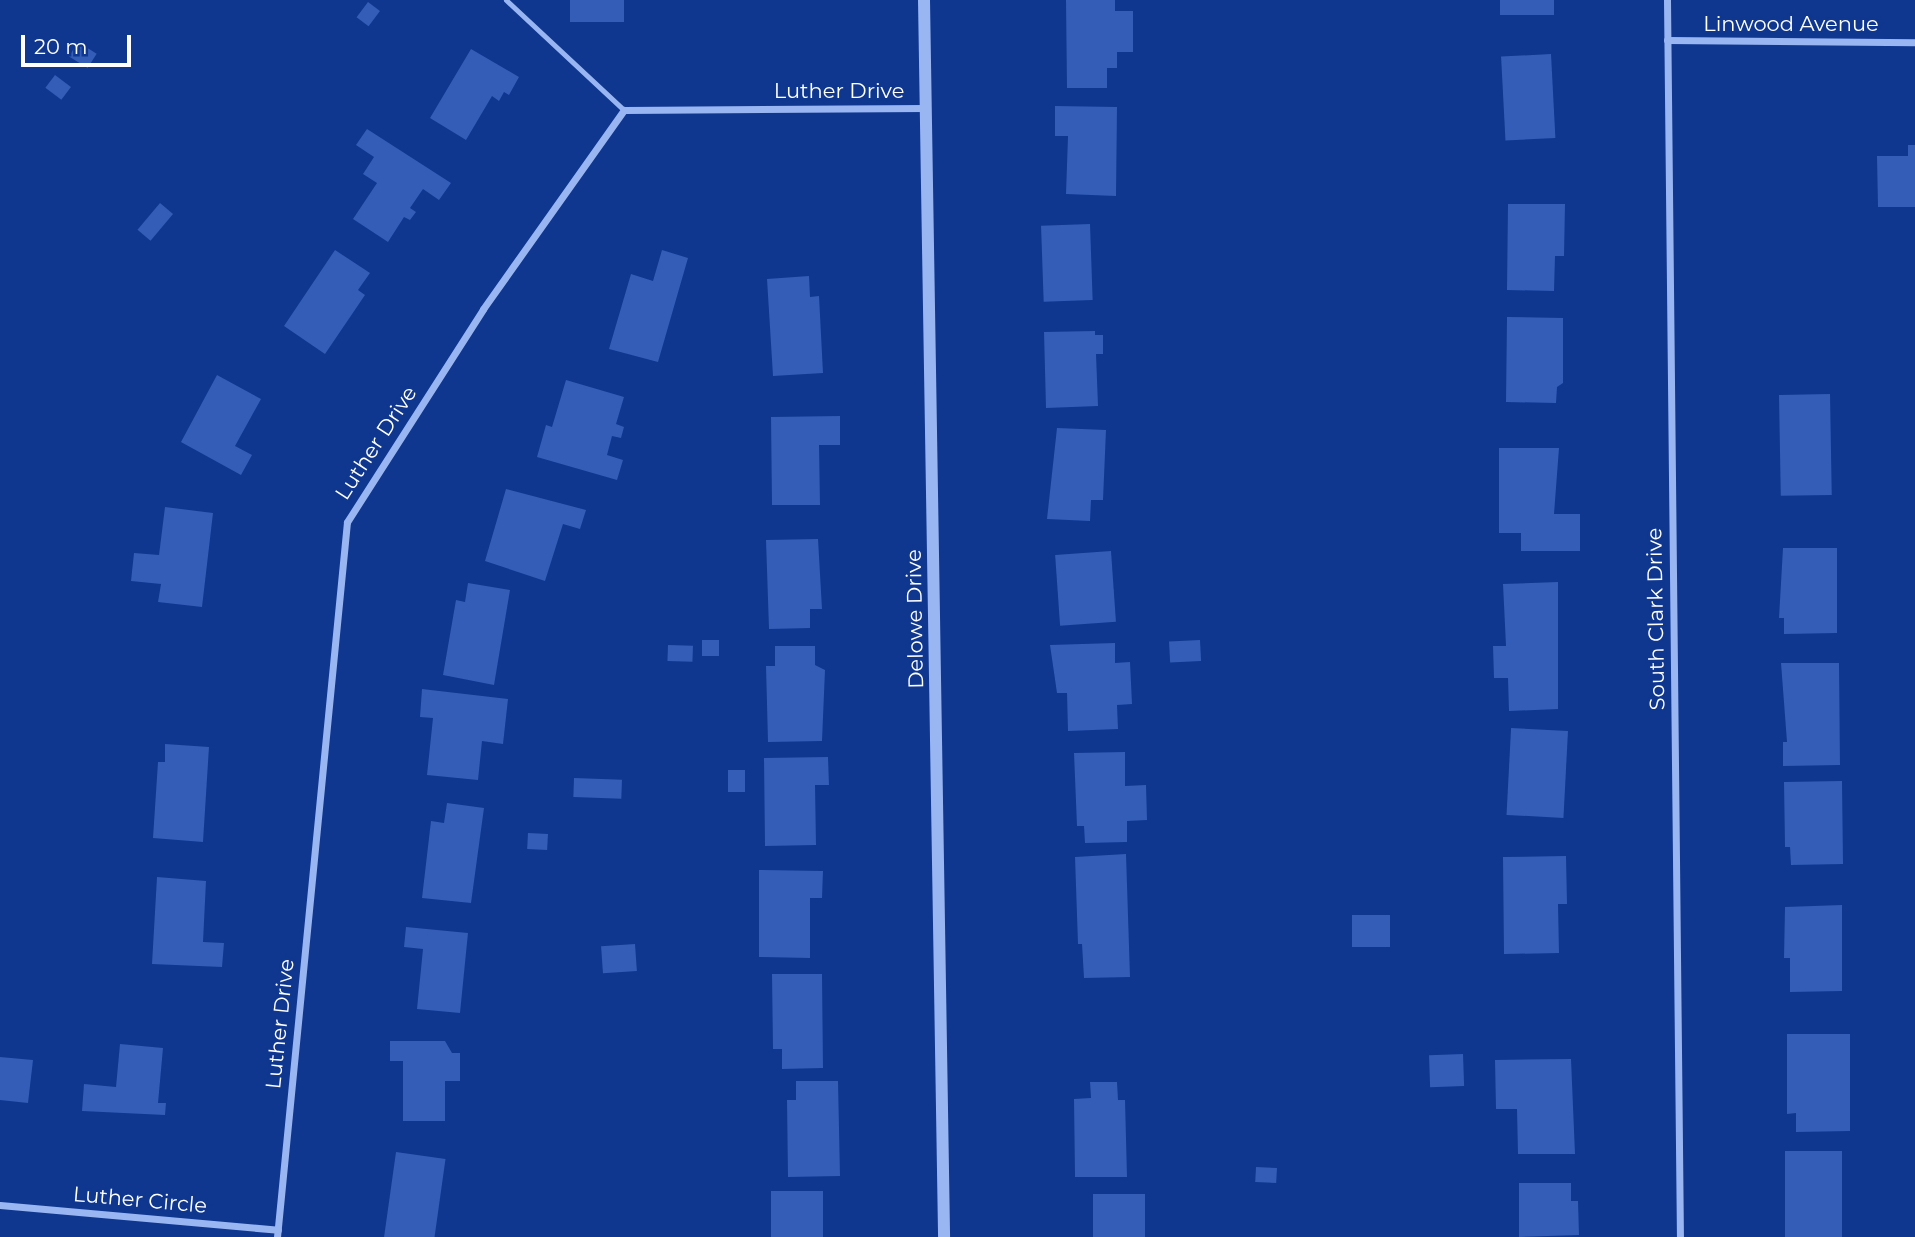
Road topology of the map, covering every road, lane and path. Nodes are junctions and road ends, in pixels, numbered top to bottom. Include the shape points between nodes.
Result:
1 (506, 0) edge
2 (924, 0) edge
3 (1667, 0) edge
4 (1667, 40) junction
5 (1915, 42) edge
6 (926, 108) junction
7 (624, 110) junction
8 (0, 1205) edge
9 (277, 1233) edge
10 (944, 1237) edge
11 (1680, 1237) edge

1 - 7 lane
2 - 6 street, Delowe Drive
3 - 4 street, South Clark Drive
4 - 5 street, Linwood Avenue
4 - 11 street, South Clark Drive
6 - 7 street, Luther Drive
6 - 10 street, Delowe Drive
7 - 9 street, Luther Drive via 483,309 347,522
8 - 9 street, Luther Circle

